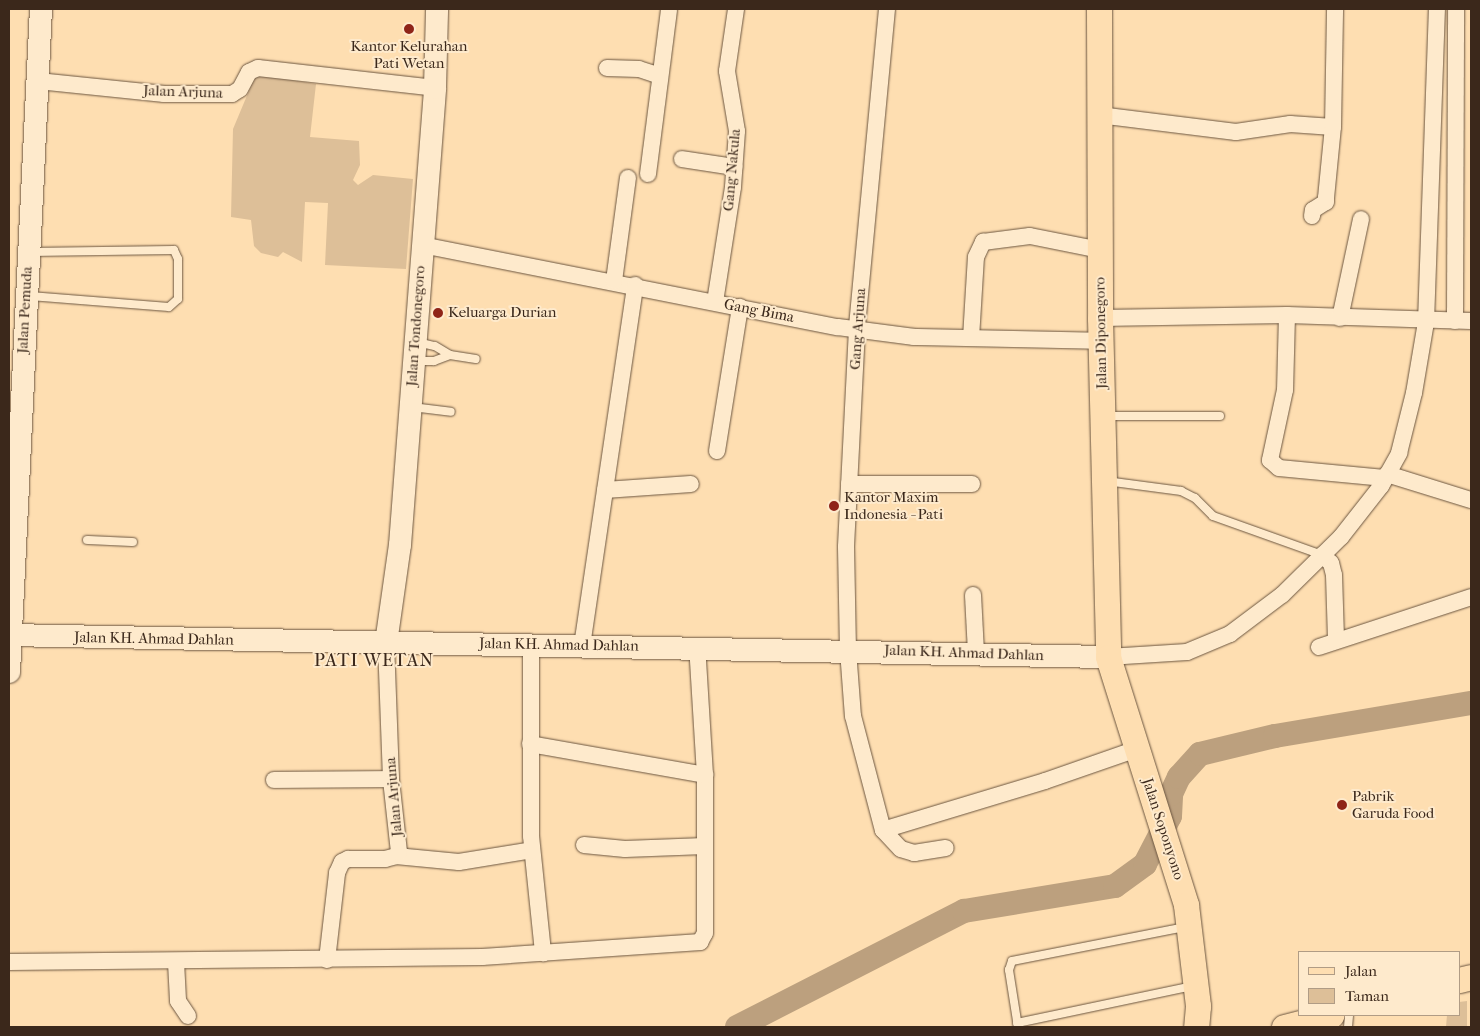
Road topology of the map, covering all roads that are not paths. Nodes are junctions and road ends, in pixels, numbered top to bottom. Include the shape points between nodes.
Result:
1 (41, 9) edge
2 (437, 9) edge
3 (668, 9) edge
4 (736, 9) edge
5 (887, 9) edge
6 (1099, 9) edge
7 (1335, 9) edge
8 (1437, 9) edge
9 (1456, 9) edge
10 (607, 68) dead end
11 (660, 76) junction
12 (38, 81) junction
13 (435, 88) junction
14 (1100, 115) junction
15 (1333, 127) junction
16 (682, 159) dead end
17 (734, 167) junction
18 (648, 174) dead end
19 (628, 178) dead end
20 (1312, 216) dead end
21 (1361, 219) dead end
22 (422, 245) junction
23 (1100, 250) junction
24 (28, 252) junction
25 (614, 281) junction
26 (635, 285) junction
27 (26, 296) junction
28 (714, 302) junction
29 (740, 307) junction
30 (1287, 315) junction
31 (1340, 318) junction
32 (1463, 321) edge
33 (1426, 322) junction
34 (856, 329) junction
35 (1100, 330) junction
36 (971, 338) junction
37 (414, 351) junction
38 (450, 355) junction
39 (476, 359) dead end
40 (410, 407) junction
41 (451, 412) dead end
42 (1104, 416) junction
43 (1220, 416) dead end
44 (717, 451) dead end
45 (1386, 476) junction
46 (1104, 480) junction
47 (691, 484) dead end
48 (849, 484) junction
49 (972, 484) dead end
50 (605, 490) junction
51 (1471, 500) edge
52 (87, 540) dead end
53 (133, 542) dead end
54 (1322, 555) junction
55 (973, 594) dead end
56 (1471, 597) edge
57 (9, 635) edge
58 (1336, 639) junction
59 (386, 643) junction
60 (531, 645) junction
61 (582, 646) junction
62 (697, 646) junction
63 (1319, 647) dead end
64 (848, 650) junction
65 (976, 653) junction
66 (1108, 657) junction
67 (9, 672) edge
68 (530, 744) junction
69 (1137, 749) junction
70 (705, 775) junction
71 (391, 779) junction
72 (274, 780) dead end
73 (883, 830) junction
74 (584, 845) dead end
75 (705, 846) junction
76 (946, 848) dead end
77 (532, 850) junction
78 (396, 856) junction
79 (1189, 926) junction
80 (543, 953) junction
81 (327, 960) junction
82 (9, 962) edge
83 (176, 962) junction
84 (1197, 1006) edge
85 (188, 1016) dead end
86 (1327, 1016) edge
87 (1018, 1025) edge
88 (1211, 1027) edge
89 (1284, 1027) edge

1 - 12 street, Jalan Pemuda
2 - 13 street, Jalan Tondonegoro
3 - 11 street
4 - 17 street, Gang Nakula via 727,71 737,131
5 - 34 street, Gang Arjuna
6 - 14 main road, Jalan Diponegoro
7 - 15 street
8 - 33 street
9 - 32 street
10 - 11 street via 639,69
11 - 18 street
12 - 13 street, Jalan Arjuna via 164,94 232,94 240,89 249,72 258,68
12 - 24 street, Jalan Pemuda
13 - 22 street, Jalan Tondonegoro
14 - 15 street via 1236,132 1290,124
14 - 23 main road, Jalan Diponegoro
15 - 20 street via 1326,202 1315,208
16 - 17 street
17 - 28 street, Gang Nakula
19 - 25 street
21 - 31 street
22 - 25 street, Gang Bima
22 - 37 street, Jalan Tondonegoro
23 - 35 main road, Jalan Diponegoro
23 - 36 street via 1030,236 982,242 976,257
24 - 27 street, Jalan Pemuda
24 - 27 lane via 174,250 178,259 178,299 169,307
25 - 26 street, Gang Bima
26 - 28 street, Gang Bima
26 - 50 street
27 - 57 street, Jalan Pemuda via 21,536
28 - 29 street, Gang Bima
29 - 34 street, Gang Bima
29 - 44 street
30 - 31 street, Gang Bima
30 - 35 street, Gang Bima
30 - 45 street via 1285,390 1270,460 1280,468
31 - 33 street, Gang Bima
32 - 33 street, Gang Bima
33 - 45 street via 1414,393 1398,453
34 - 36 street, Gang Bima via 914,337
34 - 48 street, Gang Arjuna
35 - 36 street, Gang Bima
35 - 42 main road, Jalan Diponegoro
37 - 38 lane via 435,346
37 - 38 lane via 434,362
37 - 40 street, Jalan Tondonegoro
38 - 39 lane
40 - 41 lane
40 - 59 street, Jalan Tondonegoro via 400,545
42 - 43 lane
42 - 46 main road, Jalan Diponegoro
45 - 51 street
45 - 54 street via 1341,537
46 - 54 lane via 1180,491 1195,498 1213,516
46 - 66 main road, Jalan Diponegoro
47 - 50 street
48 - 49 street
48 - 64 street, Gang Arjuna
50 - 61 street
52 - 53 lane
54 - 58 street via 1330,562 1334,575
54 - 66 street via 1282,595 1230,634 1210,644 1187,652
55 - 65 street
56 - 58 street
57 - 59 street, Jalan KH. Ahmad Dahlan
57 - 67 street, Jalan Pemuda
58 - 63 street
59 - 60 street, Jalan KH. Ahmad Dahlan
59 - 71 street, Jalan Arjuna
60 - 61 street, Jalan KH. Ahmad Dahlan
60 - 68 street
61 - 62 street, Jalan KH. Ahmad Dahlan
62 - 64 street, Jalan KH. Ahmad Dahlan
62 - 70 street
64 - 65 street, Jalan KH. Ahmad Dahlan
64 - 73 street, Gang Arjuna via 853,716
65 - 66 street, Jalan KH. Ahmad Dahlan
66 - 69 main road, Jalan Soponyono
68 - 70 street
68 - 77 street
69 - 73 street via 1036,784
69 - 79 main road, Jalan Soponyono via 1176,866
70 - 75 street
71 - 72 street
71 - 78 street, Jalan Arjuna
73 - 76 street via 901,849 914,853
74 - 75 street via 626,849
75 - 80 street via 705,933 700,942
77 - 78 street via 459,862
77 - 80 street
78 - 81 street, Jalan Arjuna via 342,862 337,874
79 - 84 main road, Jalan Soponyono
79 - 87 lane via 1012,961 1009,970
80 - 81 street
81 - 83 street
82 - 83 street
83 - 85 street via 178,1001
84 - 87 lane
84 - 88 main road
86 - 89 main road

